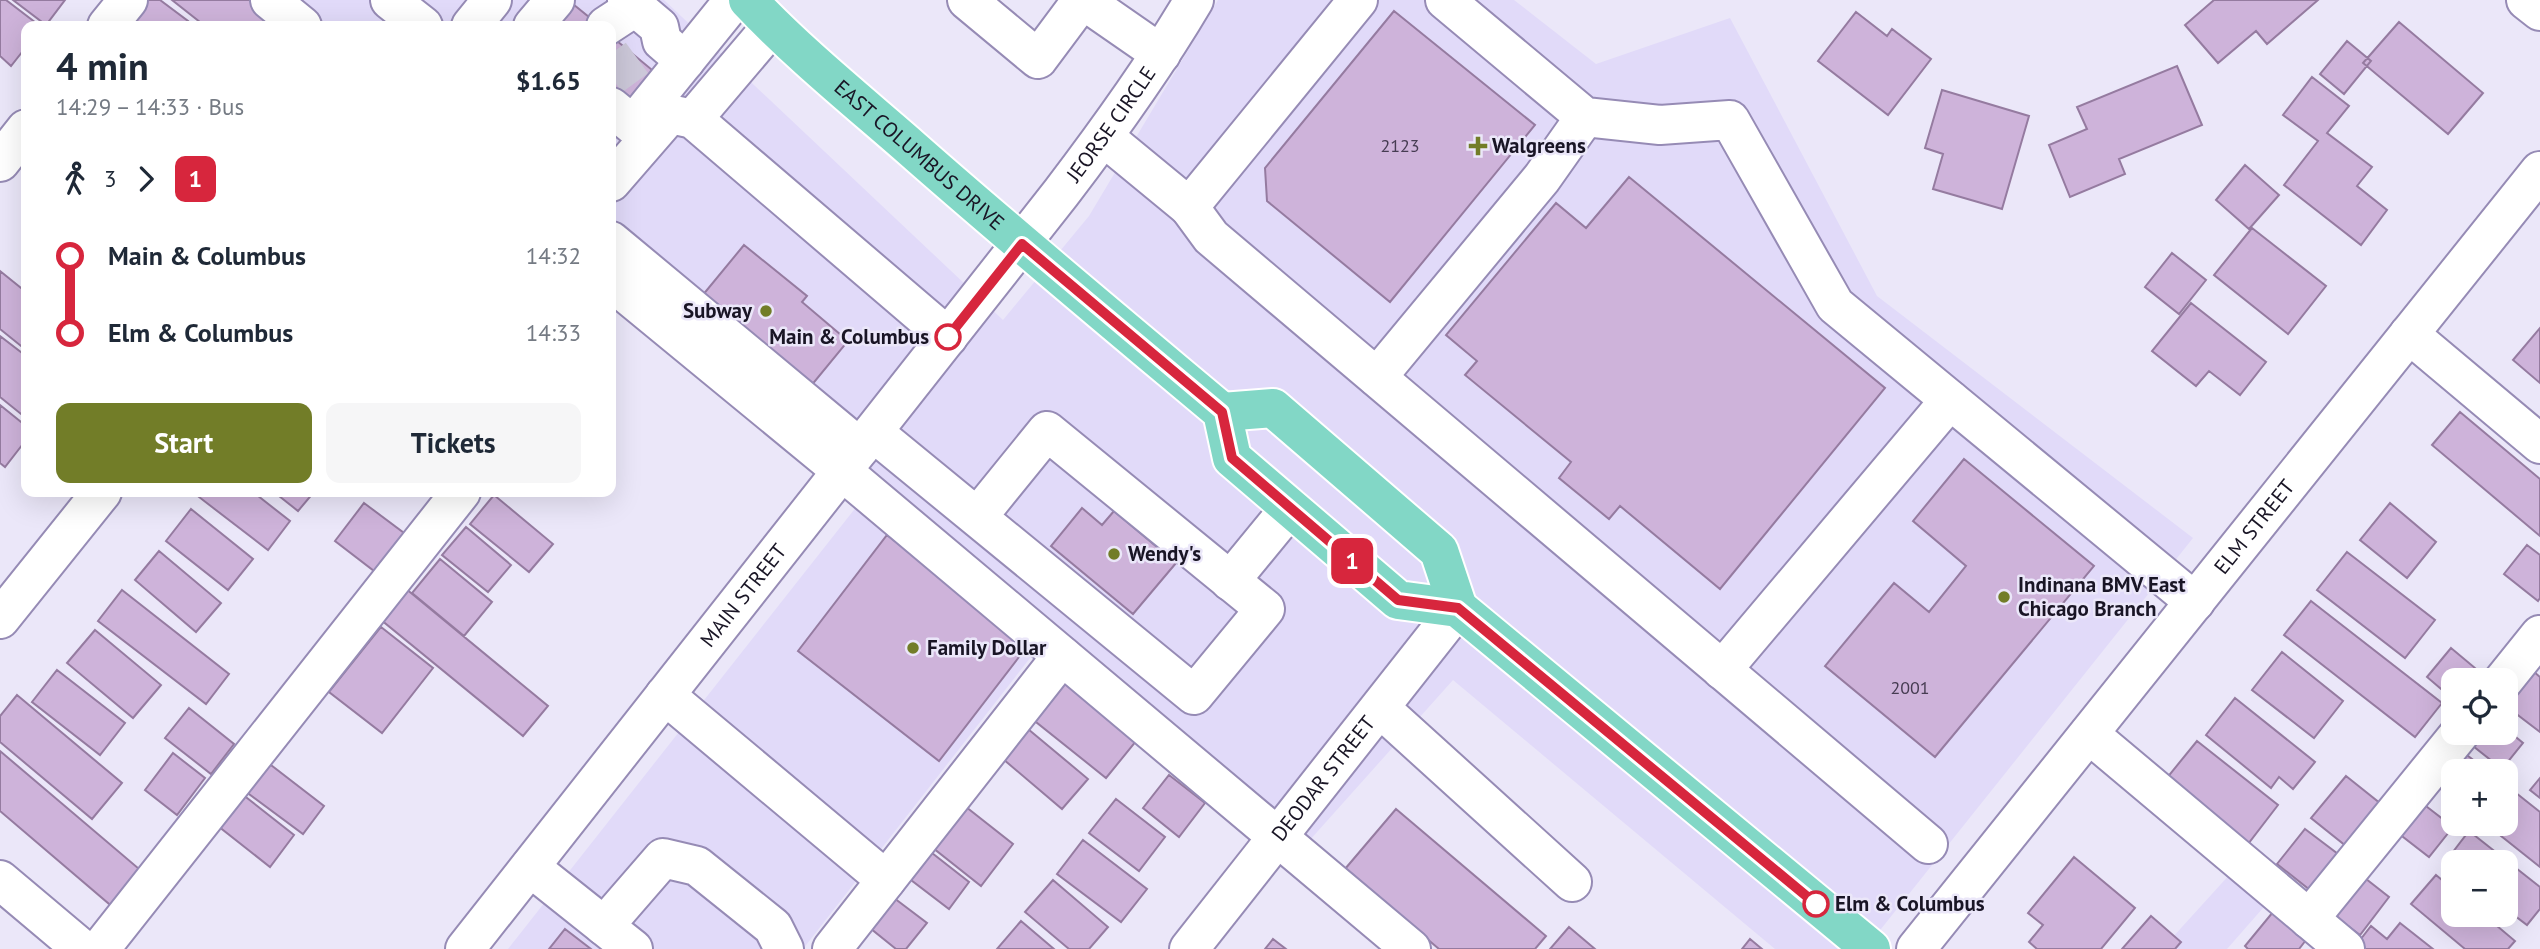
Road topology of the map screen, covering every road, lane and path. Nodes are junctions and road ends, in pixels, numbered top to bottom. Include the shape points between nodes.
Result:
1 (128, 0) edge
2 (270, 0) edge
3 (390, 0) edge
4 (555, 0) edge
5 (734, 0) edge
6 (967, 0) edge
7 (1083, 0) edge
8 (1194, 0) edge
9 (1358, 0) edge
10 (1444, 0) edge
11 (2526, 0) edge
12 (623, 11) edge
13 (2540, 11) edge
14 (760, 13) edge
15 (111, 21) edge
16 (296, 21) edge
17 (416, 21) edge
18 (537, 21) edge
19 (661, 53) junction
20 (1161, 54) junction
21 (616, 111) edge
22 (1585, 117) junction
23 (693, 119) junction
24 (21, 135) edge
25 (1104, 137) junction
26 (0, 162) edge
27 (2540, 171) edge
28 (616, 176) edge
29 (1189, 207) junction
30 (1022, 244) junction
31 (616, 245) edge
32 (616, 291) edge
33 (2409, 334) junction
34 (948, 337) junction
35 (1377, 377) junction
36 (1950, 400) junction
37 (1222, 412) junction
38 (2540, 444) edge
39 (858, 451) junction
40 (98, 497) edge
41 (457, 497) edge
42 (1290, 508) junction
43 (978, 516) junction
44 (1230, 581) junction
45 (2195, 602) junction
46 (1458, 608) junction
47 (0, 620) edge
48 (2540, 635) edge
49 (1062, 656) junction
50 (2513, 668) edge
51 (1722, 670) junction
52 (665, 695) junction
53 (1380, 708) junction
54 (2088, 734) junction
55 (2450, 745) edge
56 (1278, 836) junction
57 (1928, 844) dead end
58 (530, 867) junction
59 (0, 880) edge
60 (886, 880) junction
61 (1572, 883) dead end
62 (2309, 919) junction
63 (604, 926) junction
64 (82, 949) edge
65 (100, 949) edge
66 (465, 949) edge
67 (633, 949) edge
68 (784, 949) edge
69 (832, 949) edge
70 (1189, 949) edge
71 (1411, 949) edge
72 (1871, 949) edge
73 (1916, 949) edge
74 (2345, 949) edge

1 - 15 street
2 - 16 street
3 - 17 street
4 - 18 street
5 - 19 street
6 - 7 street via 1038,59
7 - 20 street
8 - 20 street, JEORSE CIRCLE
9 - 29 street
10 - 22 street
11 - 13 street
12 - 19 street via 659,27
14 - 23 street
14 - 30 main road, EAST COLUMBUS DRIVE
19 - 21 street via 633,125
20 - 25 street, JEORSE CIRCLE
22 - 35 street via 1542,178
22 - 36 street via 1660,125 1730,120 1835,305
23 - 28 street via 670,114
23 - 34 street
24 - 26 street
25 - 29 street
25 - 30 street, JEORSE CIRCLE
27 - 33 street, ELM STREET
29 - 35 street via 1211,237
30 - 34 street, MAIN STREET
30 - 37 main road, EAST COLUMBUS DRIVE
31 - 39 street
32 - 39 street
33 - 38 street
33 - 45 street, ELM STREET
34 - 39 street, MAIN STREET
35 - 51 street
36 - 45 street
36 - 51 street
37 - 42 main road via 1232,458
37 - 46 main road via 1273,408 1439,551
39 - 43 street
39 - 49 street
39 - 52 street, MAIN STREET
40 - 47 street
41 - 65 street
42 - 44 street
42 - 46 main road via 1398,600
43 - 44 street via 1048,431
43 - 44 street via 1194,695 1265,609
45 - 54 street, ELM STREET
46 - 53 street, DEODAR STREET
46 - 72 main road
48 - 50 street
49 - 56 street
49 - 60 street
51 - 57 street
52 - 58 street, MAIN STREET
52 - 60 street
53 - 56 street, DEODAR STREET
53 - 61 street
54 - 62 street
54 - 73 street, ELM STREET
55 - 62 street
56 - 70 street, DEODAR STREET
56 - 71 street
58 - 63 street
58 - 66 street, MAIN STREET
59 - 64 street
60 - 69 street
62 - 74 street
63 - 67 street
63 - 68 street via 663,858 697,866 773,927

